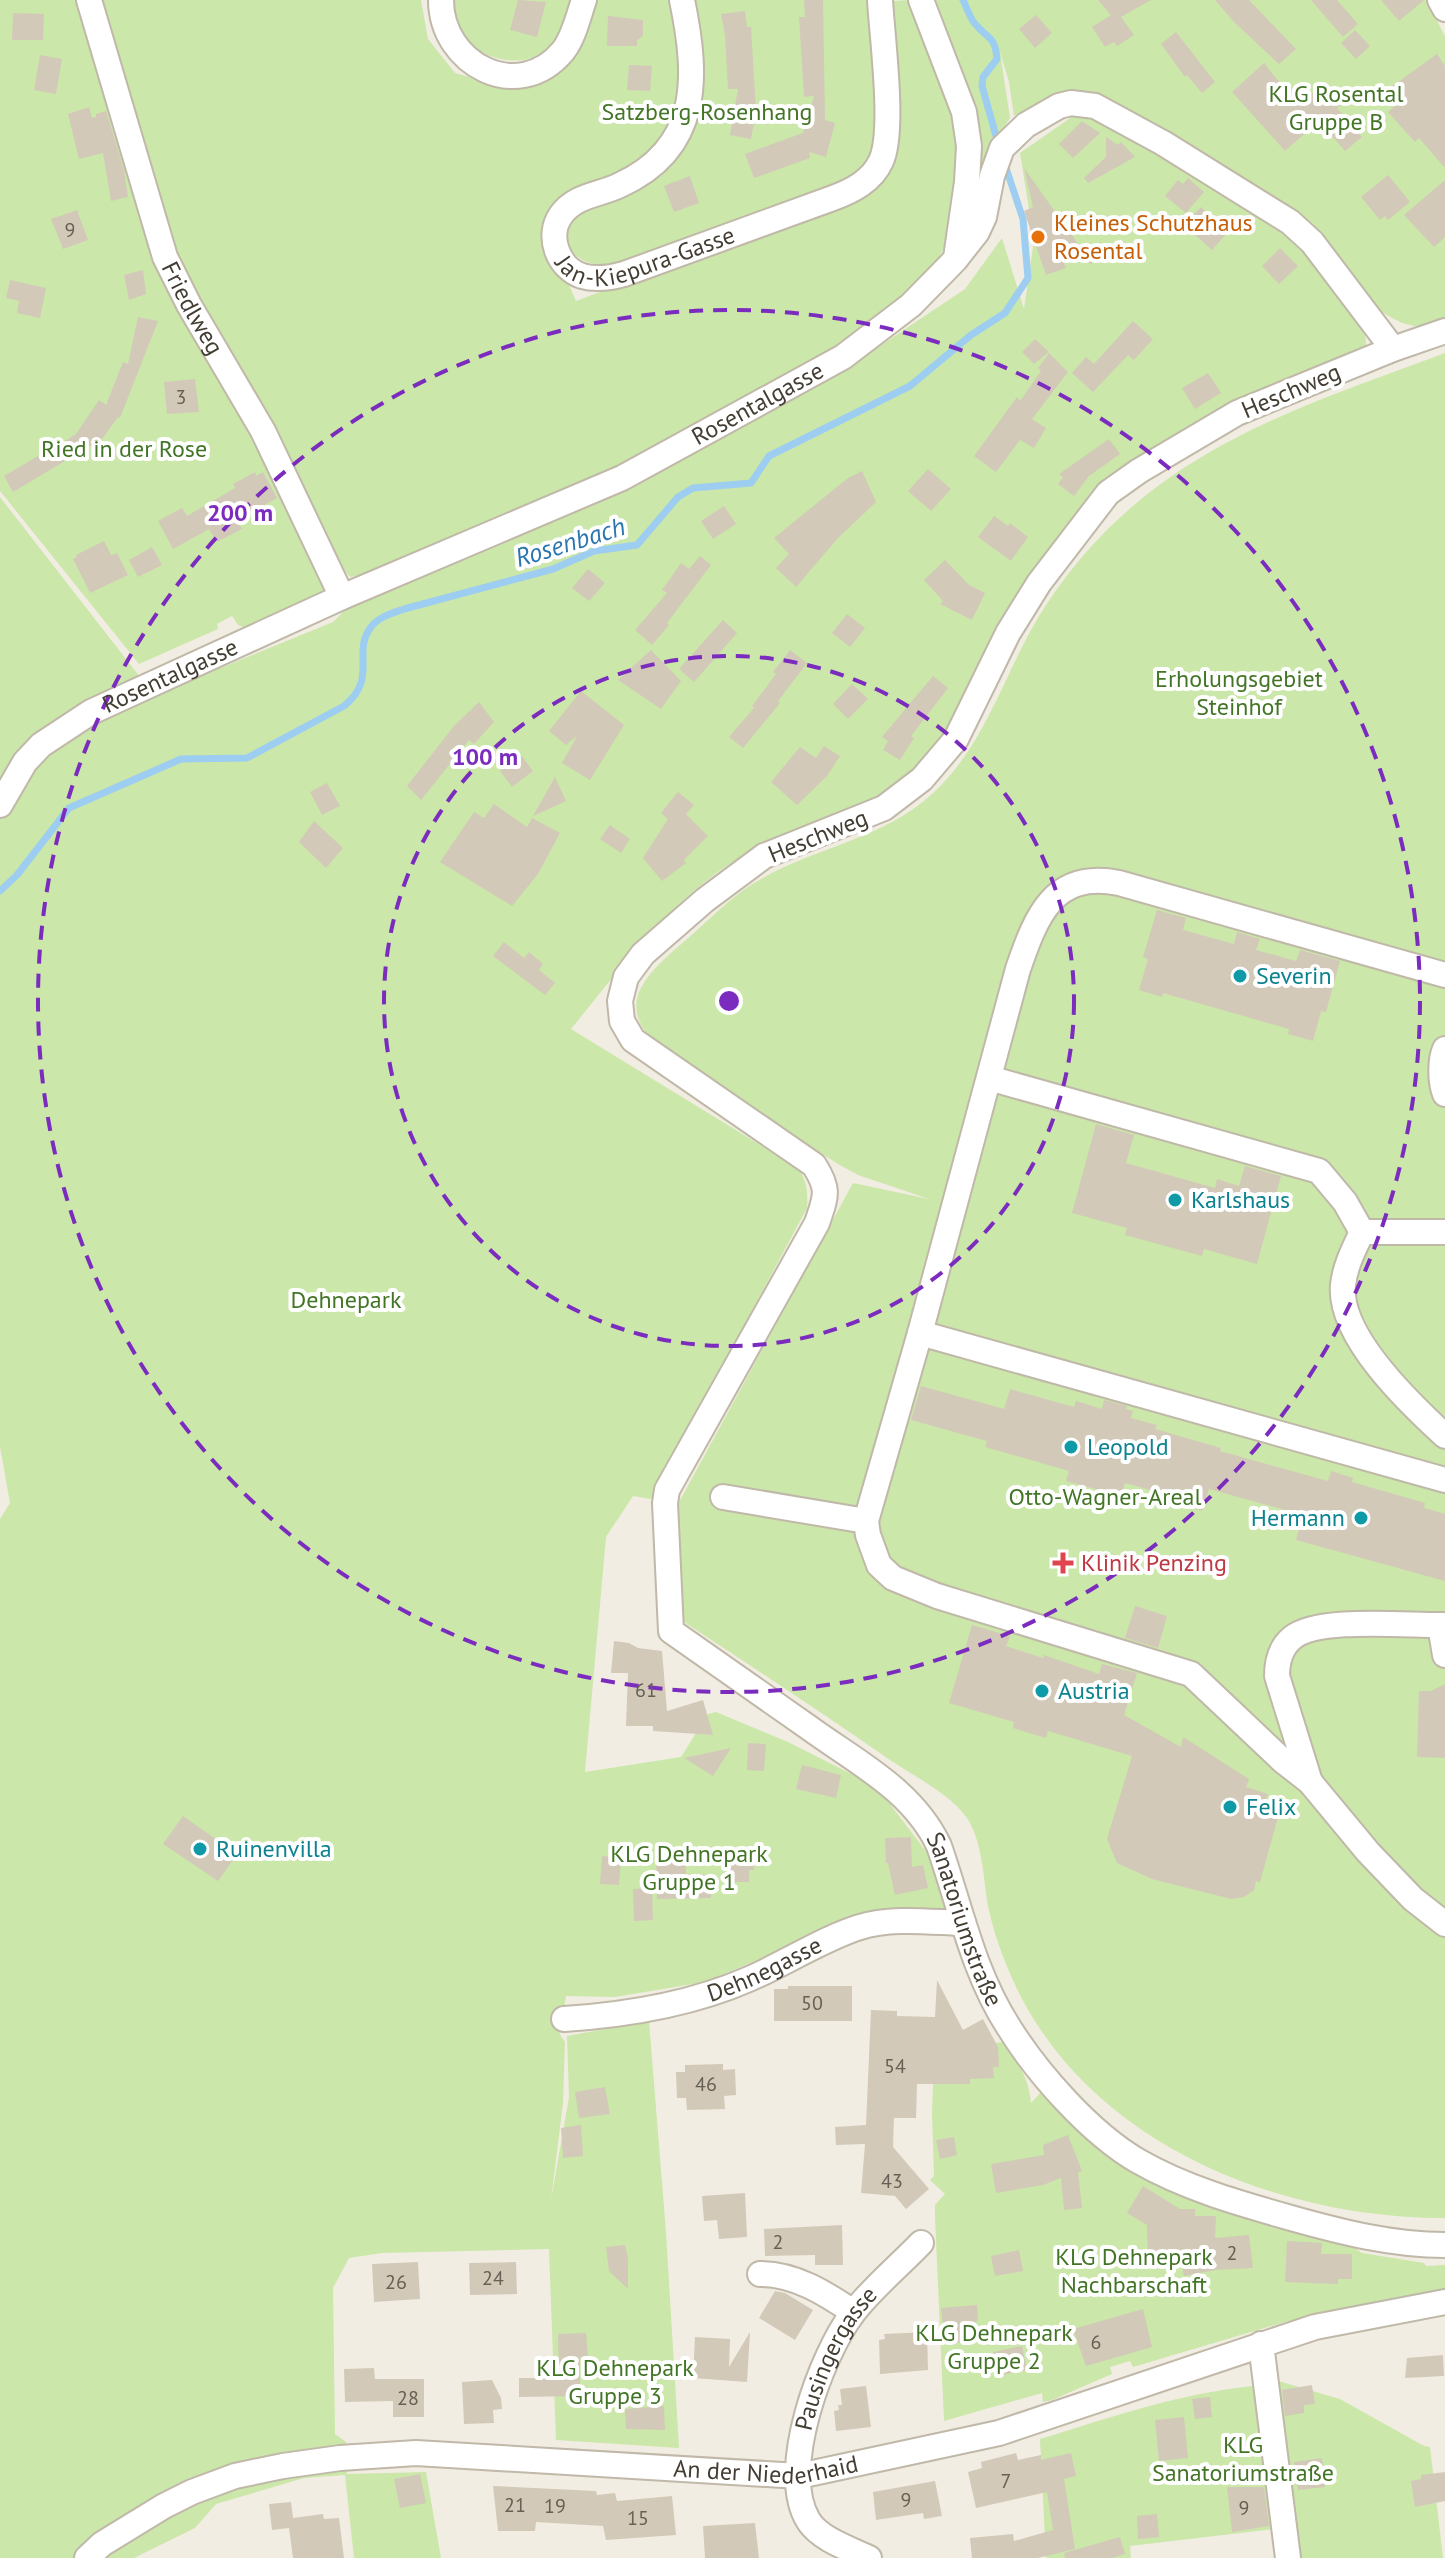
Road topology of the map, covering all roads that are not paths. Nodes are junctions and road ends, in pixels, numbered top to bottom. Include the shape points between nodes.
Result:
1 (89, 0) edge
2 (441, 0) edge
3 (584, 0) edge
4 (682, 0) edge
5 (880, 0) edge
6 (921, 0) edge
7 (1440, 0) edge
8 (1445, 9) edge
9 (955, 260) junction
10 (1445, 331) edge
11 (1393, 349) junction
12 (342, 597) junction
13 (0, 805) edge
14 (1445, 975) edge
15 (1445, 1049) edge
16 (989, 1078) junction
17 (1445, 1094) edge
18 (1362, 1232) junction
19 (1445, 1232) edge
20 (920, 1333) junction
21 (1445, 1436) edge
22 (697, 1437) joint
23 (1445, 1480) edge
24 (723, 1497) dead end
25 (866, 1521) junction
26 (1442, 1625) edge
27 (1445, 1655) edge
28 (1310, 1782) junction
29 (963, 1923) junction
30 (1445, 1924) edge
31 (564, 2019) dead end
32 (921, 2243) dead end
33 (1445, 2245) edge
34 (760, 2274) dead end
35 (1445, 2302) edge
36 (853, 2312) junction
37 (1261, 2344) junction
38 (799, 2476) junction
39 (87, 2558) edge
40 (869, 2558) edge
41 (1288, 2558) edge

1 - 12 street, Friedlweg via 165,257 263,431
2 - 3 street via 445,27 458,50 486,71 507,76 532,73 562,52
4 - 5 street, Jan-Kiepura-Gasse via 690,58 684,122 669,150 648,170 579,199 559,217 557,250 578,275 613,277 852,191 865,181 881,162 887,136
6 - 9 street via 964,112 969,146
7 - 8 street
9 - 11 street, Rosentalgasse via 984,217 997,159 1012,137 1042,115 1071,103 1095,106 1290,222 1312,242
9 - 12 street, Rosentalgasse via 911,305 843,357 622,478
10 - 11 street, Heschweg
11 - 22 street, Heschweg via 1237,413 1108,493 1039,583 937,765 884,808 764,856 734,876 643,954 626,977 620,1012 633,1040 814,1165 825,1182 817,1223
12 - 13 street, Rosentalgasse via 66,727 25,762
14 - 16 street via 1119,883 1092,881 1057,893 1033,924
15 - 17 street
16 - 18 street via 1319,1171
16 - 20 street
18 - 19 street
18 - 21 street via 1342,1287 1347,1315 1356,1337 1408,1403
20 - 23 street
20 - 25 street
22 - 29 street, Sanatoriumstraße via 673,1475 665,1503 671,1631 878,1775 917,1810 939,1846
24 - 25 street
25 - 28 street via 879,1565 893,1578 1191,1674
26 - 27 street
26 - 28 street via 1313,1628 1284,1645 1277,1676
28 - 30 street via 1368,1852
29 - 31 street, Dehnegasse via 894,1921 858,1927 707,1994
29 - 33 street, Sanatoriumstraße via 987,1988 1015,2037 1092,2125 1135,2159 1178,2181 1259,2209 1374,2238
32 - 36 street, Pausingergasse
34 - 36 street via 801,2282
35 - 37 street, An der Niederhaid via 1315,2327
36 - 38 street, Pausingergasse via 832,2347 808,2409
37 - 38 street, An der Niederhaid via 999,2433
37 - 41 street
38 - 39 street, An der Niederhaid via 416,2453 340,2458 235,2476 192,2492
38 - 40 street, Pausingergasse via 801,2506 813,2527

